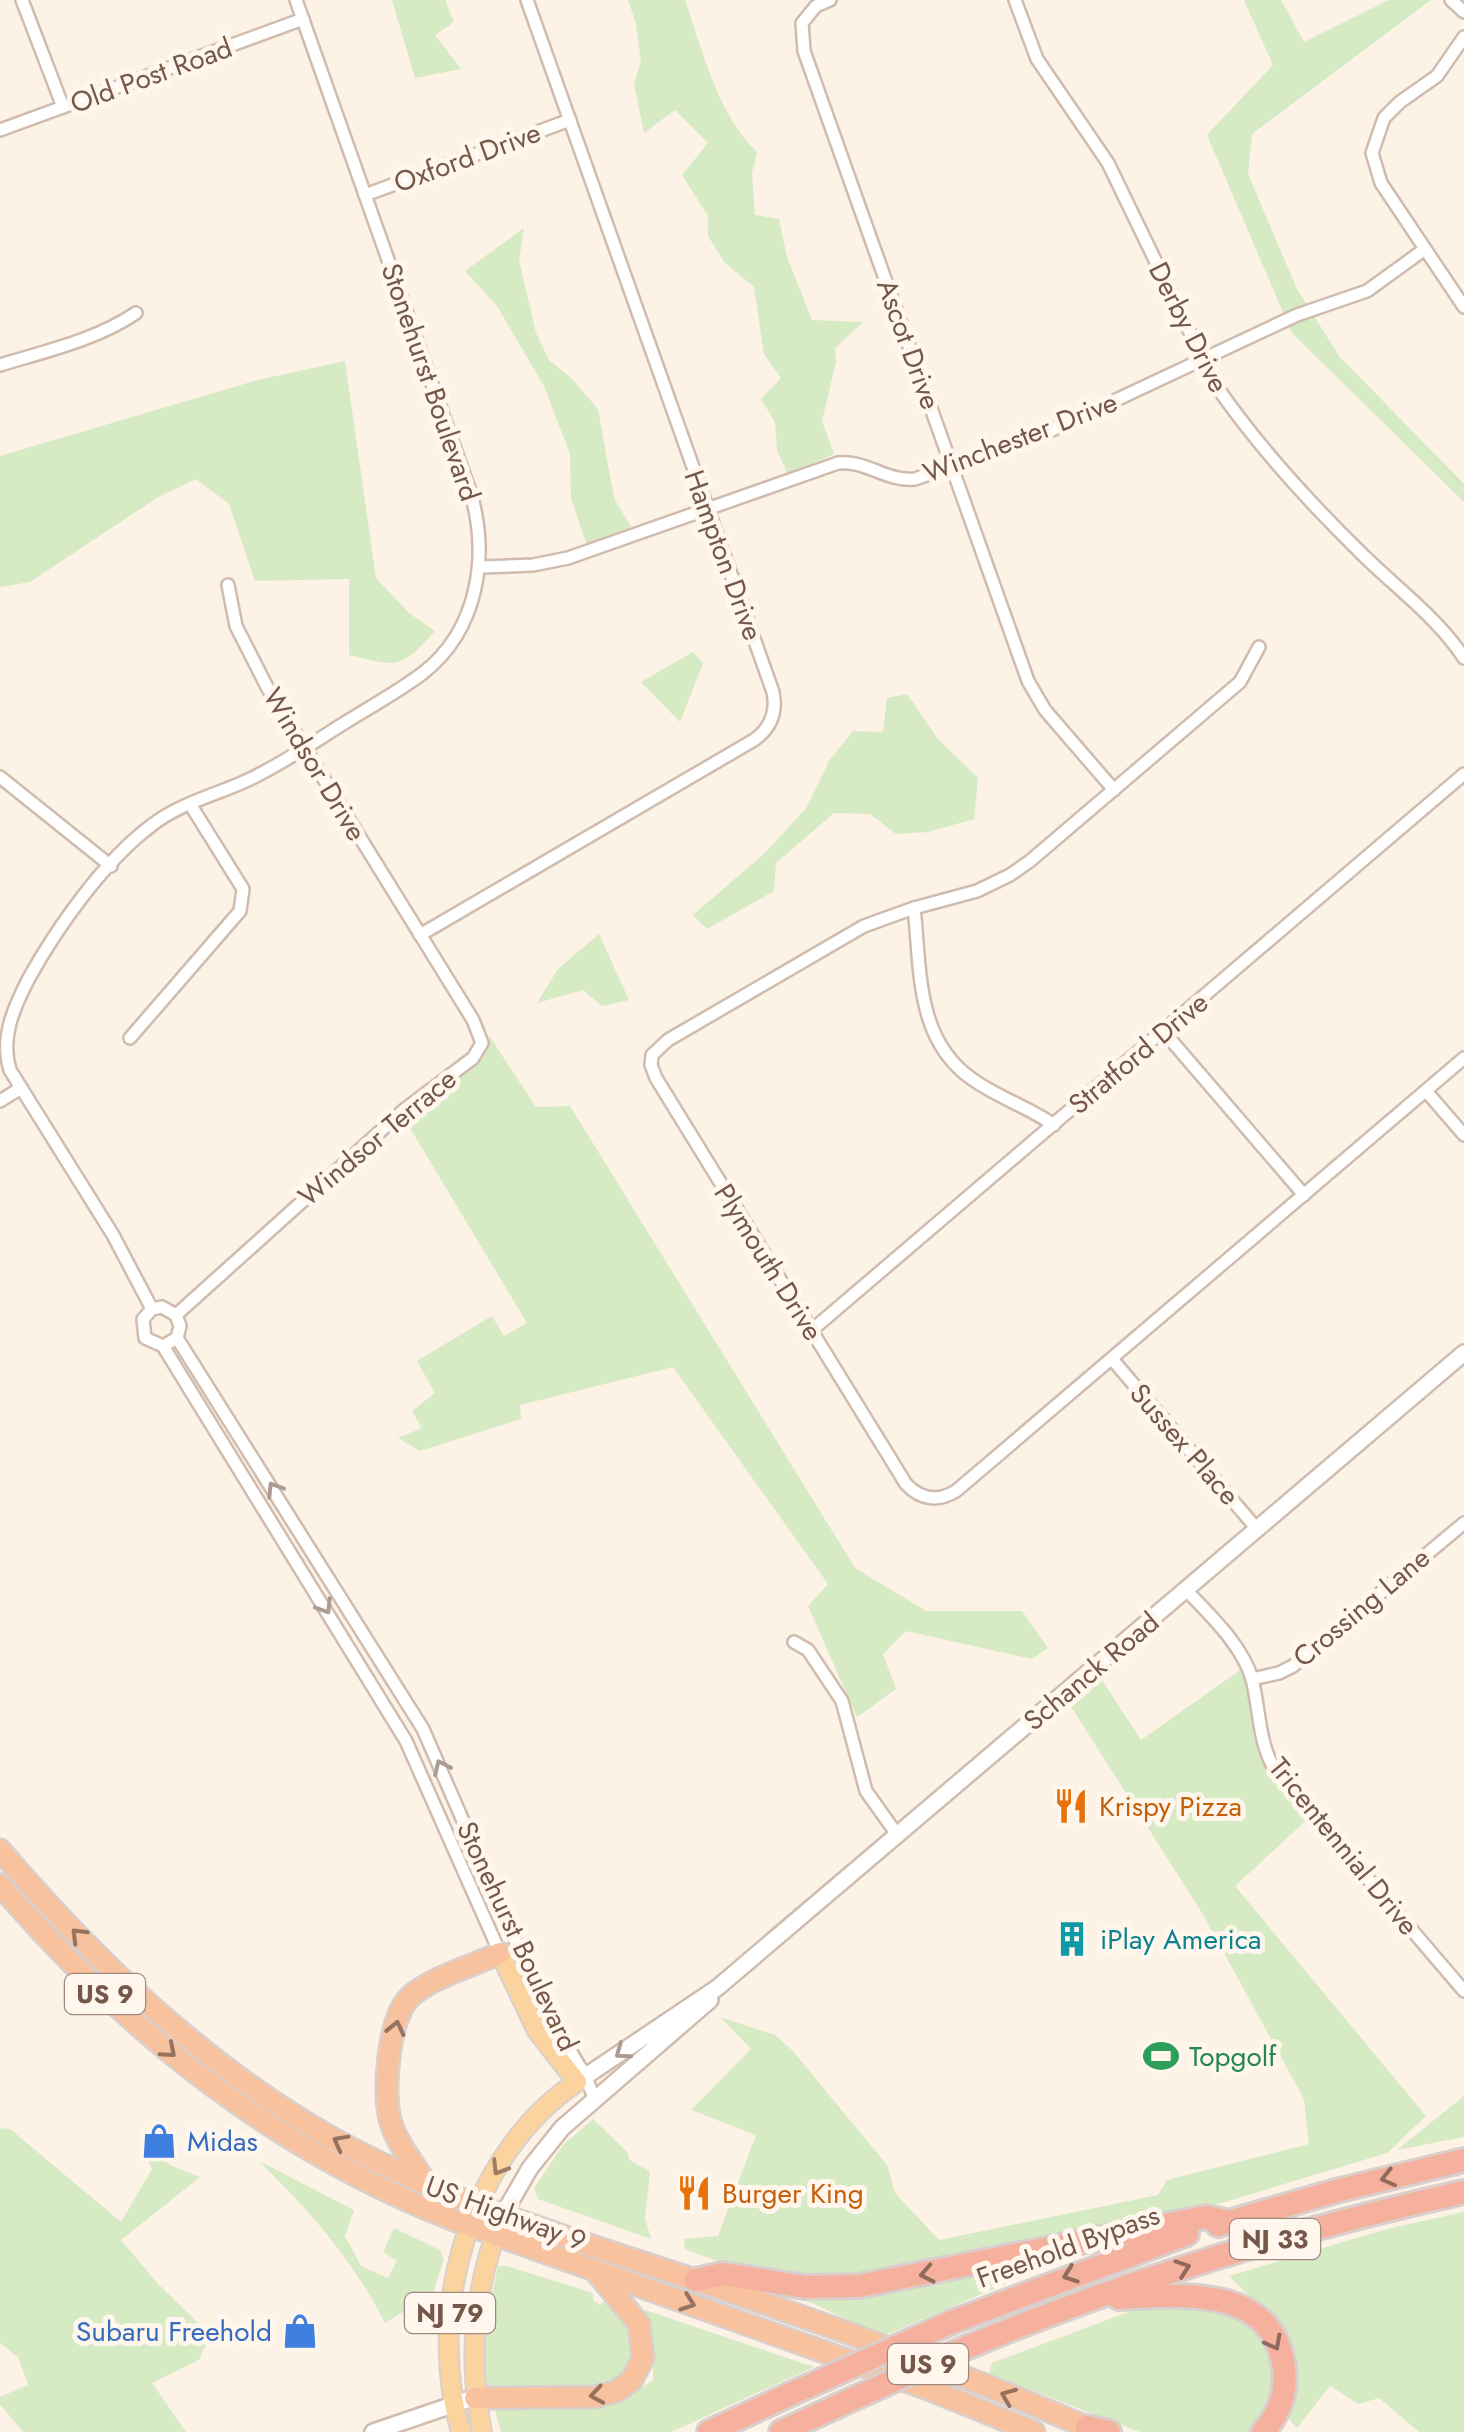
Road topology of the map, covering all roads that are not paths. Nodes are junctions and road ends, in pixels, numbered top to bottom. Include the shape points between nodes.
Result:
1 (22, 0) edge
2 (296, 0) edge
3 (527, 0) edge
4 (830, 0) edge
5 (1015, 0) edge
6 (1451, 0) edge
7 (1464, 12) edge
8 (302, 19) junction
9 (1464, 37) edge
10 (63, 106) junction
11 (570, 120) junction
12 (0, 130) edge
13 (365, 195) junction
14 (1425, 250) junction
15 (1464, 308) edge
16 (136, 313) dead end
17 (1202, 360) junction
18 (0, 365) edge
19 (952, 466) junction
20 (708, 509) junction
21 (481, 567) junction
22 (228, 585) dead end
23 (1260, 647) dead end
24 (1464, 658) edge
25 (304, 748) junction
26 (1464, 774) edge
27 (0, 777) edge
28 (1114, 790) junction
29 (190, 804) junction
30 (111, 866) junction
31 (914, 908) junction
32 (420, 935) junction
33 (3, 1022) edge
34 (1164, 1032) junction
35 (130, 1038) dead end
36 (1464, 1058) edge
37 (21, 1088) junction
38 (1426, 1090) junction
39 (0, 1101) edge
40 (1054, 1124) junction
41 (1464, 1135) edge
42 (1304, 1195) junction
43 (152, 1309) junction
44 (176, 1315) junction
45 (812, 1330) junction
46 (177, 1338) junction
47 (162, 1346) junction
48 (1464, 1353) edge
49 (1112, 1360) junction
50 (1464, 1523) edge
51 (1258, 1529) junction
52 (1186, 1590) junction
53 (794, 1642) dead end
54 (373, 1648) junction
55 (356, 1658) junction
56 (1252, 1679) junction
57 (896, 1833) junction
58 (0, 1850) edge
59 (489, 1877) junction
60 (470, 1884) junction
61 (0, 1885) edge
62 (510, 1927) junction
63 (500, 1954) junction
64 (717, 1988) junction
65 (1464, 1991) edge
66 (581, 2080) junction
67 (594, 2098) junction
68 (1464, 2160) edge
69 (427, 2185) junction
70 (1464, 2192) edge
71 (479, 2205) junction
72 (504, 2213) junction
73 (1228, 2222) junction
74 (470, 2226) junction
75 (495, 2236) junction
76 (596, 2271) junction
77 (696, 2280) junction
78 (1091, 2300) junction
79 (476, 2398) junction
80 (452, 2402) junction
81 (1098, 2430) edge
82 (373, 2432) edge
83 (461, 2432) edge
84 (482, 2432) edge
85 (709, 2432) edge
86 (781, 2432) edge
87 (1034, 2432) edge
88 (1263, 2432) edge

1 - 10 street
2 - 8 street, Stonehurst Boulevard
3 - 11 street, Hampton Drive
4 - 19 street, Ascot Drive via 802,24 804,52
5 - 17 street, Derby Drive via 1043,70 1108,162
6 - 7 street
8 - 10 street, Old Post Road
8 - 13 street, Stonehurst Boulevard
9 - 14 street via 1437,76 1384,118 1373,142 1380,183
10 - 12 street, Old Post Road
11 - 13 street, Oxford Drive
11 - 20 street, Hampton Drive
13 - 21 street, Stonehurst Boulevard via 471,494
14 - 15 street
14 - 17 street, Winchester Drive via 1367,291
16 - 18 street via 89,337
17 - 19 street, Winchester Drive via 1050,431
17 - 24 street, Derby Drive via 1232,410 1304,492
19 - 20 street, Winchester Drive via 903,480 838,463
19 - 28 street, Ascot Drive via 1033,692
20 - 21 street, Winchester Drive via 568,558
20 - 32 street, Hampton Drive via 773,692 768,728
21 - 25 street, Stonehurst Boulevard via 465,617 430,667
22 - 25 street, Windsor Drive via 236,626
23 - 28 street, Plymouth Drive via 1240,682
25 - 29 street, Stonehurst Boulevard
25 - 32 street, Windsor Drive
26 - 34 street, Stratford Drive
27 - 30 street
28 - 31 street, Plymouth Drive via 1010,875
29 - 30 street, Stonehurst Boulevard via 151,825
29 - 35 street via 244,898 240,912
30 - 33 street, Stonehurst Boulevard via 40,957
31 - 40 street via 924,1006 940,1046 973,1080
31 - 45 street, Plymouth Drive via 847,935 668,1040 650,1061
32 - 44 street, Windsor Terrace via 479,1031 480,1050
33 - 37 street, Stonehurst Boulevard via 5,1061
34 - 40 street, Stratford Drive
34 - 42 street
36 - 38 street, Plymouth Drive
37 - 39 street
37 - 43 street, Stonehurst Boulevard
38 - 41 street
38 - 42 street, Plymouth Drive
40 - 45 street, Stratford Drive
42 - 49 street, Plymouth Drive
43 - 44 street
43 - 47 street, Stonehurst Boulevard via 142,1332
44 - 46 street, Stonehurst Boulevard
45 - 49 street, Plymouth Drive via 906,1484 935,1499 956,1491
46 - 47 street
54 -> 46 street, Stonehurst Boulevard
47 -> 55 street, Stonehurst Boulevard
48 - 51 street, Schanck Road
49 - 51 street, Sussex Place
50 - 56 street, Crossing Lane via 1293,1666
51 - 52 street, Schanck Road
52 - 56 street, Tricentennial Drive via 1242,1656
52 - 57 street, Schanck Road
53 - 57 street via 808,1650 842,1701 866,1791
54 - 55 street
59 -> 54 street, Stonehurst Boulevard via 423,1729
55 - 60 street, Stonehurst Boulevard via 422,1774
56 - 65 street, Tricentennial Drive via 1264,1747 1275,1770
57 - 64 street, Schanck Road
69 -> 58 highway, US Highway 9 / US 9 via 322,2132 226,2068 110,1966
59 - 60 street
59 - 62 street, Stonehurst Boulevard
60 - 63 street, Stonehurst Boulevard
61 -> 74 highway, US Highway 9 / US 9 via 119,2008 220,2093 385,2191
62 - 63 street
62 - 66 street, Stonehurst Boulevard
63 - 66 main road, Stonehurst Boulevard via 537,2031
69 -> 63 highway via 389,2118 394,2025 413,1994
64 -> 66 street, Schanck Road
64 - 67 street, Schanck Road via 710,2001
66 - 67 street, Stonehurst Boulevard
66 -> 71 main road, Schanck Road via 530,2125
67 - 72 street, Schanck Road via 542,2150
68 -> 73 highway, Freehold Bypass / NJ 33
69 - 71 highway, US Highway 9 / US 9
78 -> 70 highway, NJ 33 via 1245,2248
71 - 72 highway, US Highway 9 / US 9
71 - 74 main road, NJ 79
72 - 75 main road, NJ 79
72 - 77 highway, US Highway 9 / US 9
73 -> 77 highway via 1206,2218 859,2286 805,2287 723,2274
73 -> 85 highway, Freehold Bypass / NJ 33, bridge via 952,2322
74 - 75 highway, US Highway 9 / US 9
74 - 80 main road, NJ 79 via 449,2320
75 - 76 highway, US Highway 9 / US 9
75 - 79 main road, NJ 79 via 476,2307
76 -> 79 highway via 640,2324 643,2358 632,2380 595,2398
76 -> 87 highway, US Highway 9 / US 9
81 -> 77 highway, US Highway 9 / US 9
78 - 86 highway, NJ 33, bridge via 963,2349
78 -> 88 highway via 1192,2294 1252,2315 1275,2340 1285,2373 1278,2411
79 - 80 street
79 - 84 main road, NJ 79
80 - 82 street
80 - 83 main road, NJ 79

